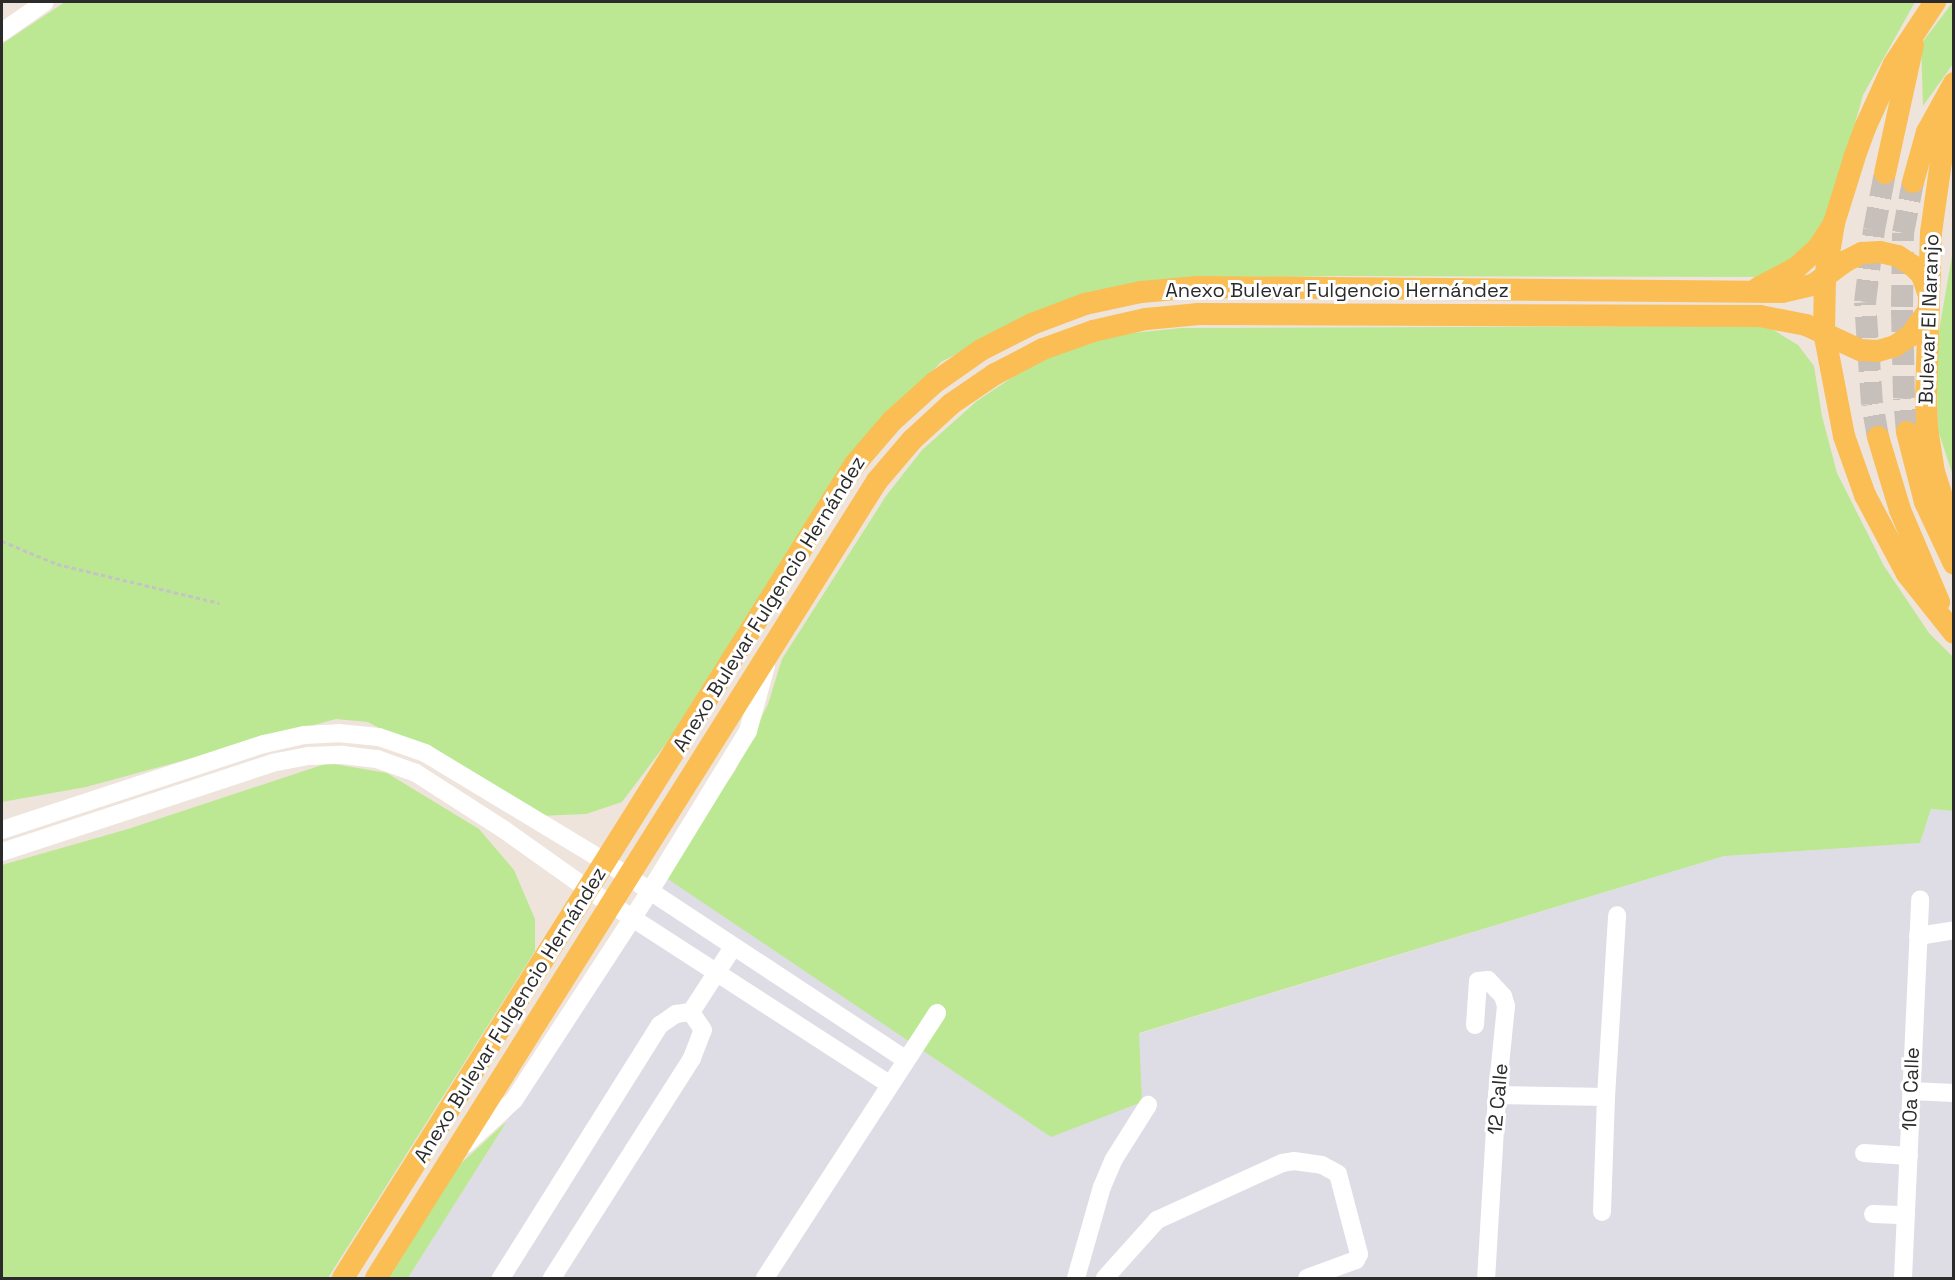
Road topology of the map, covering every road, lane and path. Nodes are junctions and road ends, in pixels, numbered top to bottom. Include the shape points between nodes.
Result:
1 (45, 2) edge
2 (1935, 2) edge
3 (1915, 29) junction
4 (2, 32) edge
5 (1953, 83) edge
6 (1953, 102) edge
7 (1885, 172) tunnel mouth
8 (1913, 183) tunnel mouth
9 (1834, 223) junction
10 (1825, 278) junction
11 (1743, 292) junction
12 (1928, 302) junction
13 (1824, 332) junction
14 (1907, 432) tunnel mouth
15 (1878, 437) tunnel mouth
16 (1953, 534) edge
17 (2, 541) edge
18 (1953, 564) edge
19 (219, 603) dead end
20 (1953, 632) edge
21 (772, 646) junction
22 (500, 800) junction
23 (487, 820) junction
24 (2, 830) edge
25 (2, 852) edge
26 (606, 862) junction
27 (629, 876) junction
28 (589, 890) junction
29 (650, 891) junction
30 (1920, 899) dead end
31 (612, 904) junction
32 (1617, 915) dead end
33 (633, 917) junction
34 (1953, 930) edge
35 (1918, 936) junction
36 (733, 947) junction
37 (718, 972) junction
38 (691, 1012) junction
39 (937, 1013) dead end
40 (1475, 1025) dead end
41 (906, 1059) junction
42 (889, 1084) junction
43 (1911, 1091) junction
44 (1953, 1093) edge
45 (1497, 1095) junction
46 (1606, 1097) junction
47 (1148, 1105) dead end
48 (1864, 1153) dead end
49 (456, 1154) junction
50 (1909, 1156) junction
51 (1602, 1212) dead end
52 (1873, 1214) dead end
53 (1906, 1215) junction
54 (343, 1278) edge
55 (376, 1278) edge
56 (501, 1278) edge
57 (552, 1278) edge
58 (765, 1278) edge
59 (1076, 1278) edge
60 (1105, 1278) edge
61 (1307, 1278) edge
62 (1486, 1278) edge
63 (1903, 1278) edge

1 - 4 lane
2 - 3 main road
3 - 7 main road
3 - 9 main road via 1865,128
5 - 8 main road via 1927,132
6 - 12 main road, Bulevar El Naranjo via 1931,232
9 - 10 main road
9 - 11 main road via 1818,248 1796,268
10 - 11 main road, Anexo Bulevar Fulgencio Hernández via 1782,292
10 - 12 main road via 1862,253 1898,256 1922,275
10 - 13 main road
11 - 26 main road, Anexo Bulevar Fulgencio Hernández via 1198,286 1141,292 1085,304 1032,324 981,350 934,383 892,421 855,464
12 - 13 main road via 1910,336 1878,351 1860,350
12 - 16 main road, Bulevar El Naranjo via 1927,428 1934,472
13 - 20 main road via 1844,436 1865,495 1907,574
13 - 21 main road, Anexo Bulevar Fulgencio Hernández via 1760,315 1282,314 1178,316 1093,331 1043,349 995,374 951,404 912,440 877,481
14 - 18 main road, Bulevar El Naranjo via 1925,502
15 - 20 main road via 1909,536
17 - 19 path via 57,564
21 - 27 main road, Anexo Bulevar Fulgencio Hernández
21 - 29 lane via 748,731
22 - 23 lane
22 - 24 lane via 425,753 379,737 327,733 264,744
22 - 26 lane
23 - 25 lane via 416,773 387,762 343,755 309,756 272,763
23 - 28 lane
26 - 27 lane
26 - 28 main road, Anexo Bulevar Fulgencio Hernández
27 - 29 lane
27 - 31 main road, Anexo Bulevar Fulgencio Hernández
28 - 31 lane
28 - 54 main road, Anexo Bulevar Fulgencio Hernández
29 - 33 lane
29 - 36 lane
30 - 35 lane, 10a Calle
31 - 33 lane
31 - 49 main road, Anexo Bulevar Fulgencio Hernández
32 - 46 lane
33 - 37 lane
33 - 49 lane via 514,1100
34 - 35 lane
35 - 43 lane, 10a Calle
36 - 37 lane
36 - 41 lane
37 - 38 lane
37 - 42 lane
38 - 56 lane via 676,1014 660,1025
38 - 57 lane via 703,1030 692,1058
39 - 41 lane
40 - 45 lane, 12 Calle via 1478,981 1488,980 1503,996 1506,1006
41 - 42 lane
42 - 58 lane
43 - 44 lane
43 - 50 lane, 10a Calle
45 - 46 lane
45 - 62 lane, 12 Calle
46 - 51 lane
47 - 59 lane via 1106,1178
48 - 50 lane
49 - 55 main road, Anexo Bulevar Fulgencio Hernández
50 - 53 lane, 10a Calle
52 - 53 lane
53 - 63 lane, 10a Calle
60 - 61 lane via 1157,1220 1282,1163 1306,1161 1338,1174 1359,1254 1356,1260

